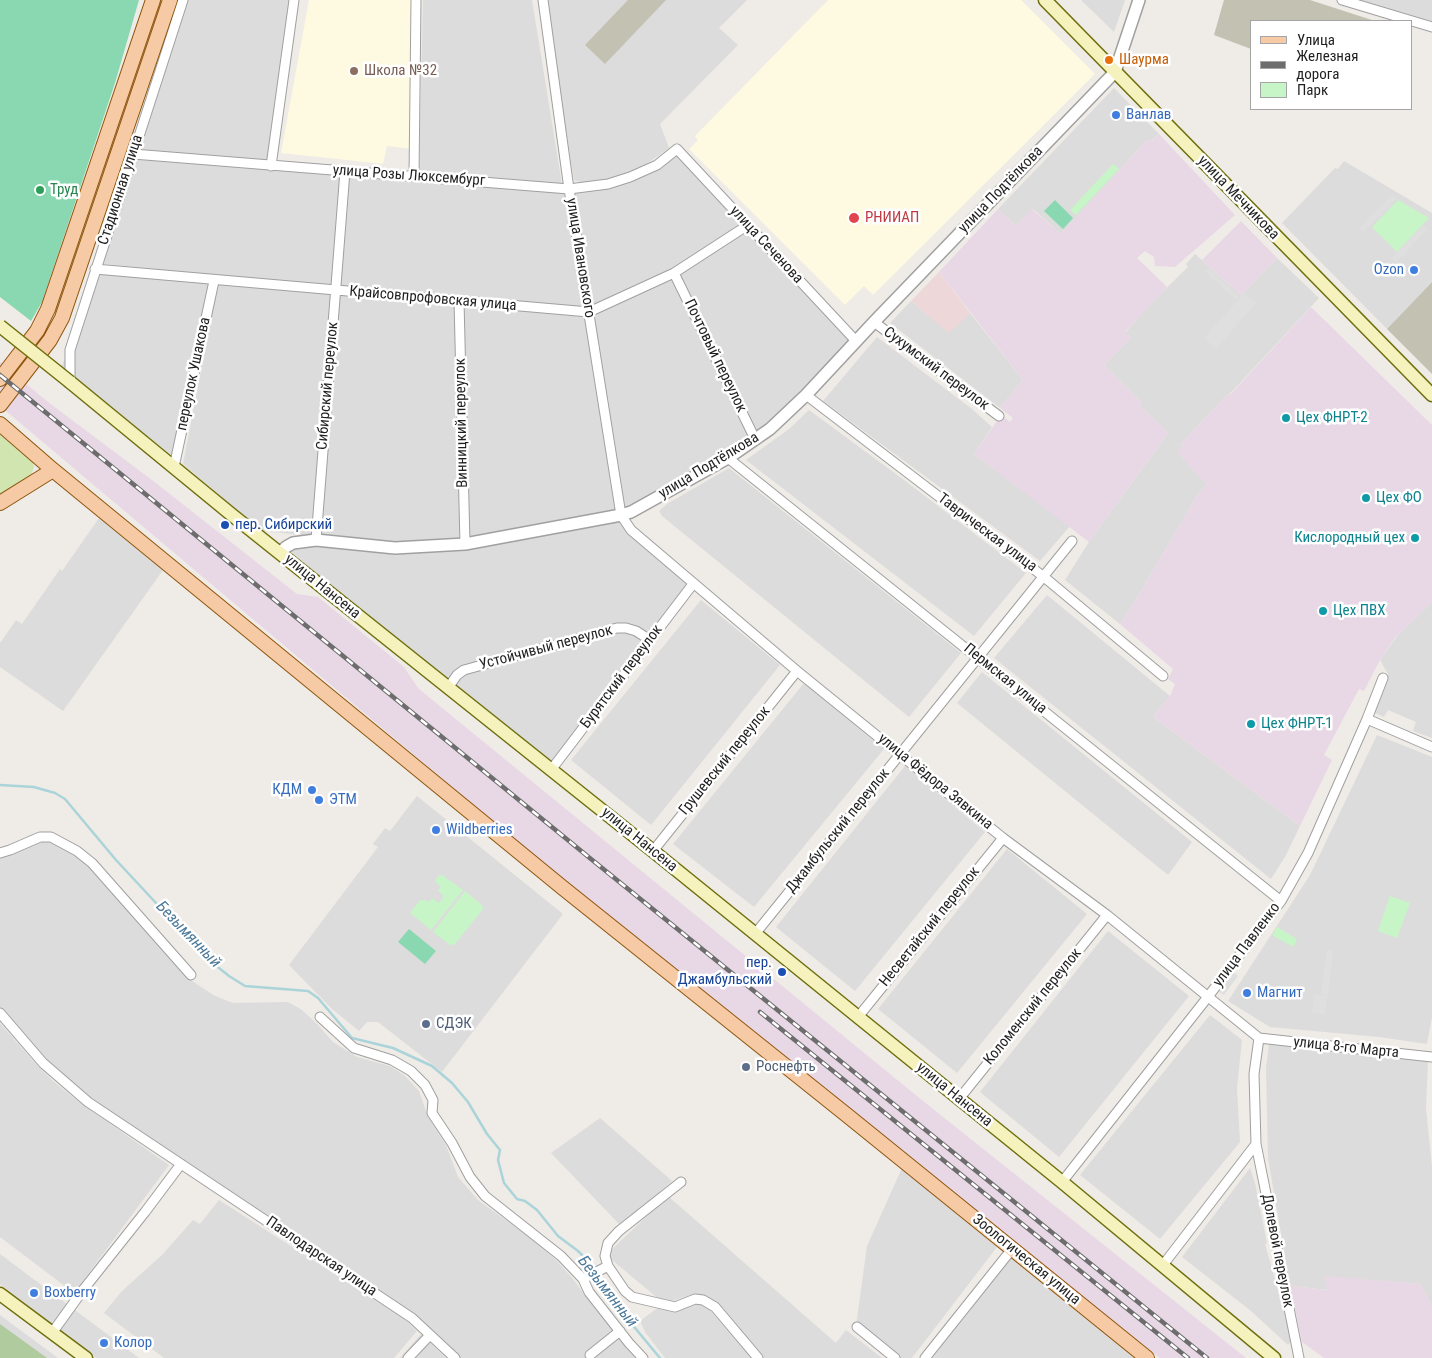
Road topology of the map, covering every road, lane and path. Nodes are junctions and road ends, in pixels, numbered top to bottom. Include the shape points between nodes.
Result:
1 (154, 0) edge
2 (170, 0) edge
3 (183, 0) edge
4 (294, 0) edge
5 (416, 0) edge
6 (543, 0) edge
7 (1045, 0) edge
8 (1140, 0) edge
9 (1342, 0) edge
10 (1409, 20) edge
11 (1412, 21) edge
12 (1432, 27) edge
13 (1115, 72) junction
14 (677, 149) joint
15 (133, 154) junction
16 (272, 166) junction
17 (345, 171) junction
18 (414, 176) junction
19 (569, 189) junction
20 (748, 226) junction
21 (95, 269) junction
22 (674, 273) junction
23 (214, 281) junction
24 (336, 291) junction
25 (459, 301) junction
26 (589, 312) junction
27 (874, 322) junction
28 (0, 326) edge
29 (856, 341) junction
30 (0, 379) edge
31 (70, 382) junction
32 (1432, 395) edge
33 (806, 396) junction
34 (0, 404) edge
35 (998, 416) dead end
36 (0, 424) edge
37 (755, 439) junction
38 (728, 458) junction
39 (174, 467) junction
40 (53, 470) junction
41 (0, 503) edge
42 (621, 515) junction
43 (316, 540) junction
44 (1072, 541) dead end
45 (465, 544) junction
46 (280, 553) junction
47 (1044, 576) junction
48 (692, 584) junction
49 (650, 640) junction
50 (978, 658) junction
51 (798, 671) junction
52 (1163, 676) dead end
53 (1383, 678) dead end
54 (448, 688) junction
55 (1367, 719) junction
56 (1432, 747) edge
57 (901, 754) junction
58 (551, 770) junction
59 (1003, 838) junction
60 (652, 851) junction
61 (0, 852) edge
62 (1281, 901) junction
63 (1107, 916) junction
64 (754, 934) junction
65 (191, 975) dead end
66 (1207, 998) junction
67 (0, 1013) edge
68 (320, 1017) dead end
69 (858, 1017) junction
70 (1259, 1038) junction
71 (1432, 1057) edge
72 (959, 1099) junction
73 (1256, 1144) junction
74 (181, 1164) junction
75 (681, 1182) dead end
76 (1062, 1182) junction
77 (1012, 1249) junction
78 (1163, 1265) junction
79 (604, 1268) junction
80 (583, 1279) junction
81 (0, 1294) edge
82 (857, 1326) dead end
83 (620, 1332) junction
84 (52, 1333) junction
85 (430, 1335) junction
86 (590, 1355) dead end
87 (86, 1358) edge
88 (408, 1358) edge
89 (455, 1358) edge
90 (643, 1358) edge
91 (758, 1358) edge
92 (895, 1358) edge
93 (925, 1358) edge
94 (1147, 1358) edge
95 (1274, 1358) edge
96 (1299, 1358) edge

1 - 30 main road, Стадионная улица via 48,309 37,331
2 - 34 main road, Стадионная улица via 62,318 50,340
3 - 15 street, Стадионная улица
4 - 16 street
5 - 18 street
6 - 19 street, улица Ивановского
7 - 13 main road, улица Мечникова
8 - 13 street
9 - 10 street
11 - 12 street
13 - 27 street, улица Подтёлкова
13 - 32 main road, улица Мечникова
14 - 19 street, улица Розы Люксембург via 657,165 630,177 608,184
14 - 20 street, улица Сеченова
15 - 16 street, улица Розы Люксембург
15 - 21 street, Стадионная улица
16 - 17 street, улица Розы Люксембург
17 - 18 street, улица Розы Люксембург
17 - 24 street, Сибирский переулок
18 - 19 street, улица Розы Люксембург
19 - 26 street, улица Ивановского
20 - 22 street, Крайсовпрофовская улица
20 - 29 street, улица Сеченова
21 - 23 street, Крайсовпрофовская улица
21 - 31 street, Стадионная улица via 70,350
22 - 26 street, Крайсовпрофовская улица
22 - 37 street, Почтовый переулок
23 - 24 street, Крайсовпрофовская улица
23 - 39 street, переулок Ушакова
24 - 25 street, Крайсовпрофовская улица
24 - 43 street, Сибирский переулок
25 - 26 street, Крайсовпрофовская улица
25 - 45 street, Винницкий переулок
26 - 42 street, улица Ивановского
27 - 29 street, улица Подтёлкова
27 - 35 street, Сухумский переулок
28 - 31 main road, улица Нансена, bridge
29 - 33 street, улица Подтёлкова
31 - 39 main road, улица Нансена
33 - 37 street, улица Подтёлкова
33 - 47 street, Таврическая улица
36 - 40 main road
37 - 38 street, улица Подтёлкова
38 - 42 street, улица Подтёлкова
38 - 50 street, Пермская улица
39 - 46 main road, улица Нансена
40 - 41 main road
40 - 77 main road, Зоологическая улица via 563,888
42 - 45 street, улица Подтёлкова
42 - 48 street, улица Фёдора Зявкина via 631,530
43 - 45 street, улица Подтёлкова via 395,548
43 - 46 street, улица Подтёлкова via 294,543
44 - 47 street, Джамбульский переулок
46 - 54 main road, улица Нансена
47 - 50 street, Джамбульский переулок
47 - 52 street, Таврическая улица
48 - 49 street, Бурятский переулок
48 - 51 street, улица Фёдора Зявкина
49 - 54 street, Устойчивый переулок via 636,631 617,628 464,670
49 - 58 street, Бурятский переулок
50 - 57 street, Джамбульский переулок
50 - 62 street, Пермская улица
51 - 57 street, улица Фёдора Зявкина
51 - 60 street, Грушевский переулок
53 - 55 street, улица Павленко
54 - 58 main road, улица Нансена
55 - 56 street
55 - 62 street, улица Павленко via 1308,852
57 - 59 street, улица Фёдора Зявкина
57 - 64 street, Джамбульский переулок
58 - 60 main road, улица Нансена
59 - 63 street, улица Фёдора Зявкина
59 - 69 street, Несветайский переулок
60 - 64 main road, улица Нансена
61 - 65 street via 40,837 51,837 77,851 92,863
62 - 66 street, улица Павленко
63 - 66 street, улица Фёдора Зявкина
63 - 72 street, Коломенский переулок
64 - 69 main road, улица Нансена
66 - 70 street, улица Фёдора Зявкина
66 - 76 street, улица Павленко
67 - 74 street, Павлодарская улица via 62,1081
68 - 80 street via 354,1048 392,1060 411,1071 425,1085 433,1100 432,1113 485,1196 561,1256
69 - 72 main road, улица Нансена
70 - 71 street, улица 8-го Марта
70 - 73 street, Долевой переулок via 1254,1074
72 - 76 main road, улица Нансена
73 - 78 street
73 - 96 street, Долевой переулок
74 - 84 street
74 - 85 street, Павлодарская улица via 412,1318
75 - 79 street via 608,1243
76 - 78 main road, улица Нансена
77 - 93 street
77 - 94 main road, Зоологическая улица
78 - 95 main road, улица Нансена
79 - 80 street
79 - 91 street via 632,1297 675,1306 695,1299 703,1300 714,1307
80 - 83 street via 589,1292
81 - 84 main road
82 - 92 street
83 - 86 street
83 - 90 street
84 - 87 main road
85 - 88 street
85 - 89 street, Павлодарская улица

